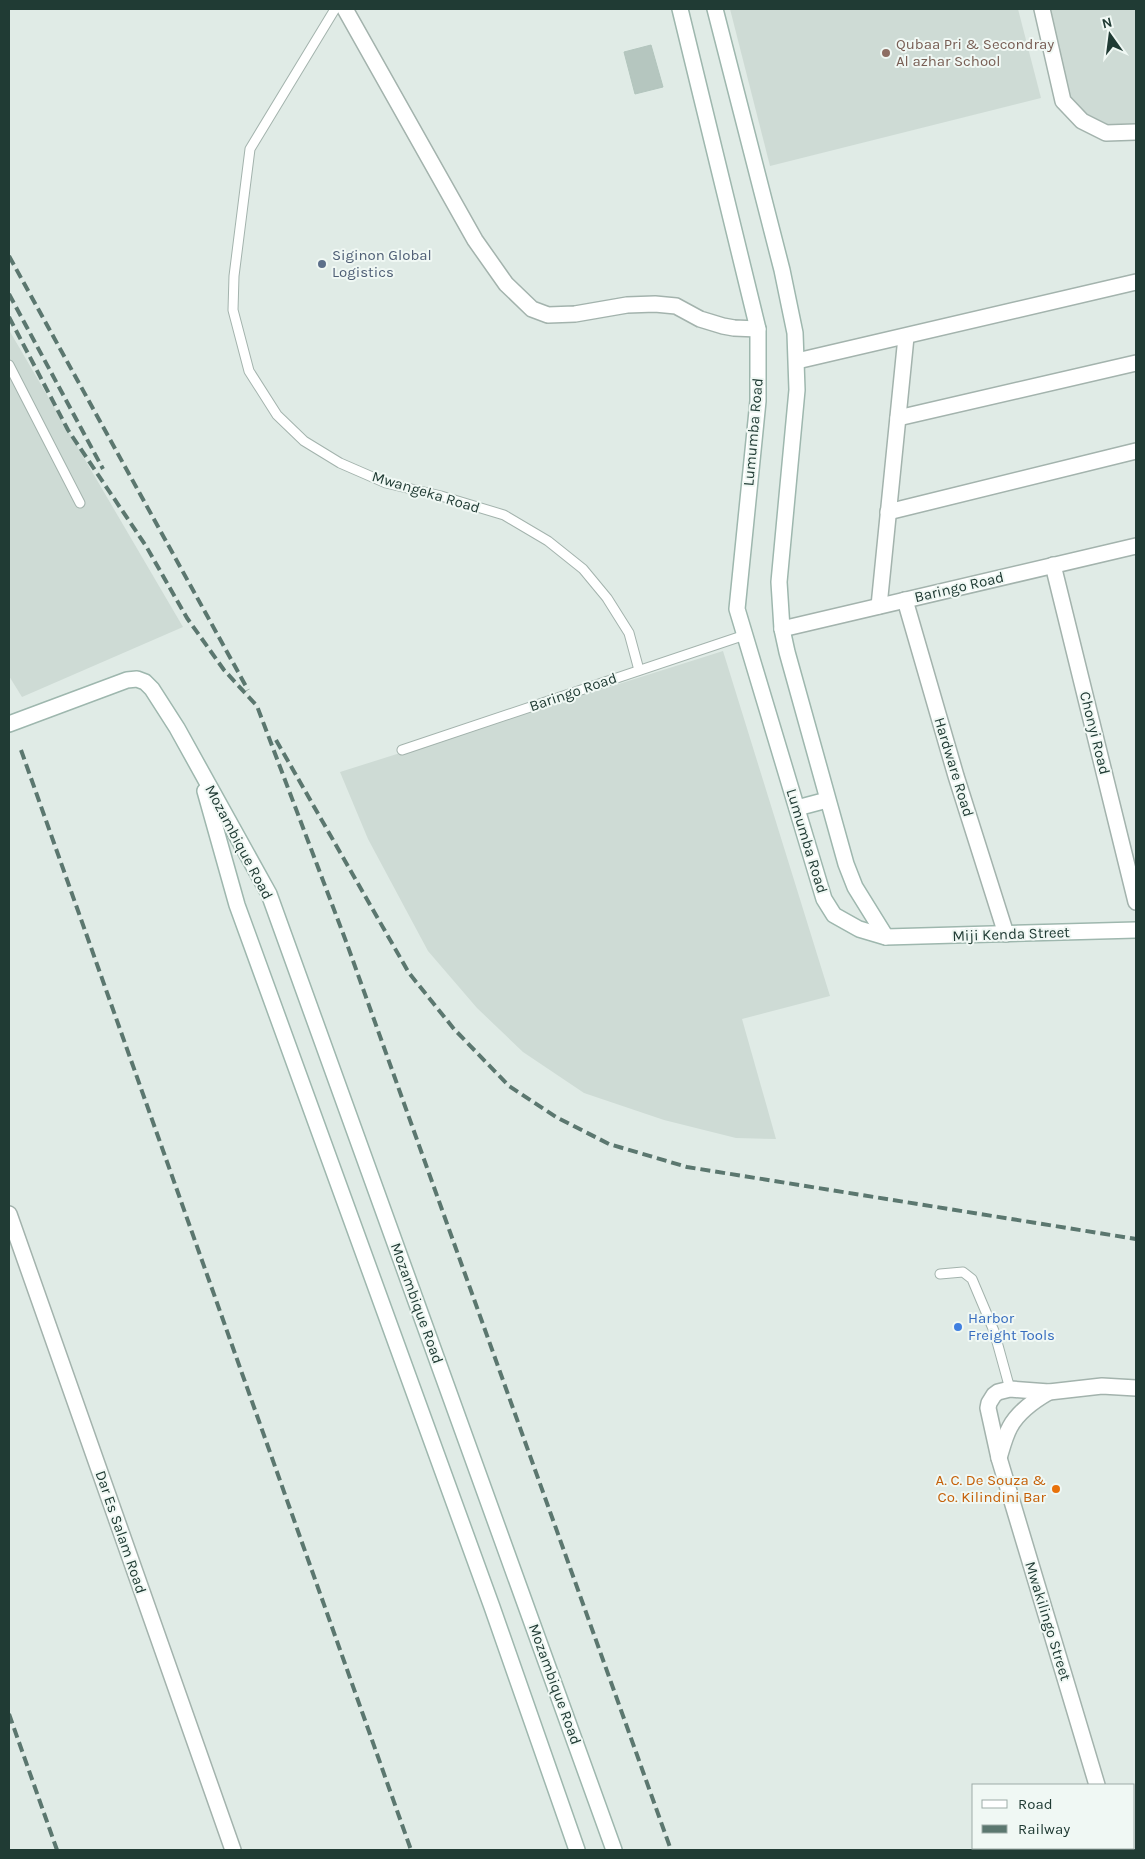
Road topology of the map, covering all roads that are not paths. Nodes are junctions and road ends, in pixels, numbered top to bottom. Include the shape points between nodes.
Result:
1 (335, 9) edge
2 (345, 9) edge
3 (680, 9) edge
4 (715, 9) edge
5 (1042, 9) edge
6 (1136, 132) edge
7 (1136, 282) edge
8 (758, 329) junction
9 (906, 337) junction
10 (797, 361) junction
11 (1136, 363) edge
12 (9, 365) edge
13 (898, 418) junction
14 (1136, 451) edge
15 (80, 503) dead end
16 (888, 512) junction
17 (1136, 546) edge
18 (1053, 565) junction
19 (905, 600) junction
20 (879, 606) junction
21 (782, 629) junction
22 (744, 635) junction
23 (639, 670) junction
24 (9, 724) edge
25 (402, 750) dead end
26 (198, 766) junction
27 (827, 800) junction
28 (797, 808) junction
29 (1136, 902) edge
30 (1136, 930) edge
31 (1006, 934) junction
32 (886, 937) junction
33 (9, 1214) edge
34 (940, 1274) dead end
35 (1136, 1388) edge
36 (1010, 1389) junction
37 (1049, 1392) junction
38 (999, 1458) junction
39 (1097, 1784) edge
40 (233, 1850) edge
41 (577, 1850) edge
42 (614, 1850) edge

1 - 23 lane, Mwangeka Road via 250,149 234,276 233,310 249,371 277,415 304,440 340,463 386,483 504,515 548,541 583,569 607,598 629,633
2 - 8 street via 476,240 506,284 532,309 548,315 627,305 676,306 700,319 723,326
3 - 8 street, Lumumba Road
4 - 10 street, Lumumba Road via 782,270 795,333
5 - 6 street via 1063,102 1082,121 1106,133
7 - 9 street
8 - 22 street, Lumumba Road via 758,401 737,609
9 - 10 street
9 - 13 street
10 - 21 street, Lumumba Road via 779,582
11 - 13 street
12 - 15 lane
13 - 16 street
14 - 16 street
16 - 20 street
17 - 18 street, Baringo Road
18 - 19 street, Baringo Road
18 - 29 street, Chonyi Road
19 - 20 street, Baringo Road
19 - 31 street, Hardware Road
20 - 21 street, Baringo Road
21 - 27 street, Lumumba Road
22 - 23 lane, Baringo Road
22 - 28 street, Lumumba Road
23 - 25 lane, Baringo Road
24 - 26 street, Mozambique Road via 105,687 137,680 152,689
26 - 41 street, Mozambique Road via 237,905
26 - 42 street, Mozambique Road via 269,894
27 - 28 street
27 - 32 street, Lumumba Road via 853,882
28 - 32 street, Lumumba Road via 824,899 834,915 859,929
30 - 31 street, Miji Kenda Street
31 - 32 street, Miji Kenda Street
33 - 40 street, Dar Es Salam Road
34 - 36 lane via 963,1272 972,1279 994,1331
35 - 37 street via 1102,1386
36 - 37 street
36 - 38 street, Mwakilingo Street via 998,1392 988,1403
37 - 38 street via 1027,1407 1010,1427
38 - 39 street, Mwakilingo Street

